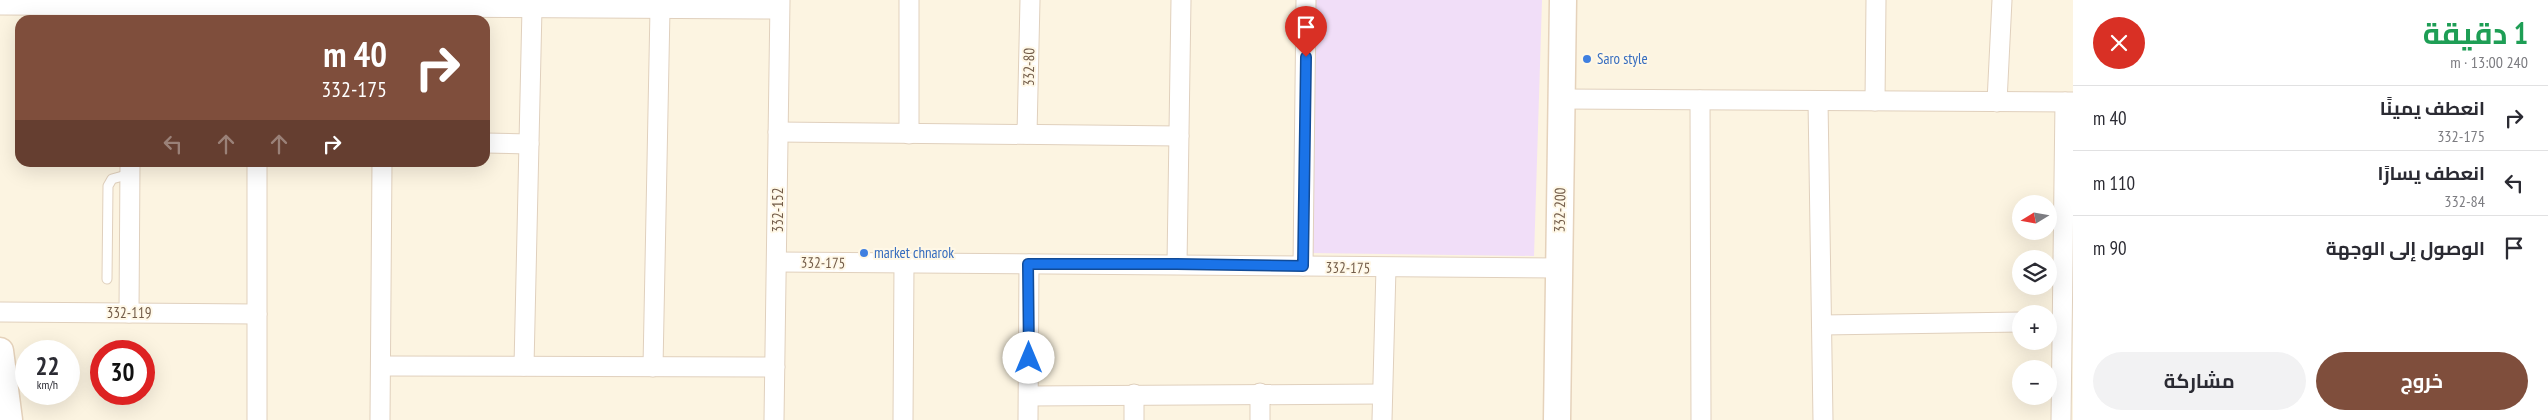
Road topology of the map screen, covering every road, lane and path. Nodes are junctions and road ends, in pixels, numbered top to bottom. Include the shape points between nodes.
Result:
1 (909, 0) edge
2 (1030, 0) edge
3 (1181, 0) edge
4 (1306, 0) edge
5 (1563, 0) edge
6 (1876, 0) edge
7 (2002, 0) edge
8 (288, 3) edge
9 (407, 4) edge
10 (0, 5) edge
11 (779, 5) edge
12 (532, 8) junction
13 (660, 9) junction
14 (131, 13) edge
15 (256, 13) edge
16 (1562, 99) junction
17 (1700, 100) junction
18 (1818, 101) junction
19 (1876, 101) junction
20 (1997, 102) junction
21 (2069, 102) edge
22 (778, 132) junction
23 (909, 134) junction
24 (1027, 134) junction
25 (1179, 136) junction
26 (490, 143) edge
27 (529, 144) junction
28 (257, 167) edge
29 (382, 167) edge
30 (130, 168) edge
31 (777, 262) junction
32 (904, 264) junction
33 (1028, 264) junction
34 (1177, 264) junction
35 (1303, 266) junction
36 (1386, 268) junction
37 (1558, 268) junction
38 (106, 279) dead end
39 (2056, 305) edge
40 (0, 312) edge
41 (130, 313) junction
42 (257, 314) junction
43 (2012, 322) edge
44 (1822, 325) junction
45 (2057, 350) edge
46 (0, 351) edge
47 (381, 366) junction
48 (524, 366) junction
49 (653, 366) junction
50 (775, 367) junction
51 (1260, 393) junction
52 (1134, 394) junction
53 (1382, 394) junction
54 (1029, 396) junction
55 (9, 420) edge
56 (257, 420) edge
57 (380, 420) edge
58 (774, 420) edge
59 (903, 420) edge
60 (1028, 420) edge
61 (1134, 420) edge
62 (1260, 420) edge
63 (1382, 420) edge
64 (1558, 420) edge
65 (1701, 420) edge
66 (1823, 420) edge
67 (2061, 420) edge

1 - 23 street
2 - 24 street, 332-80
3 - 25 street
4 - 35 street
5 - 16 street, 332-200
6 - 19 street
7 - 20 street
8 - 9 street
8 - 15 street
9 - 12 street
10 - 14 street
11 - 13 street
11 - 22 street, 332-152
12 - 13 street
12 - 27 street
13 - 49 street
14 - 15 street
16 - 17 street
16 - 37 street, 332-200
17 - 18 street
17 - 65 street
18 - 19 street
18 - 44 street
19 - 20 street
20 - 21 street
21 - 39 street
22 - 23 street
22 - 31 street, 332-152
23 - 24 street
24 - 25 street
25 - 34 street
26 - 27 street
27 - 48 street
28 - 42 street
29 - 47 street
30 - 38 lane via 108,186
30 - 41 street
31 - 32 street, 332-175
31 - 50 street, 332-152
32 - 33 street, 332-175
32 - 59 street
33 - 34 street, 332-175
33 - 54 street
34 - 35 street, 332-175
35 - 36 street, 332-175
36 - 37 street, 332-175
36 - 53 street
37 - 64 street, 332-200
40 - 41 street, 332-119
41 - 42 street, 332-119
42 - 56 street
43 - 44 street
44 - 66 street
45 - 67 street
46 - 55 street
47 - 48 street
47 - 57 street
48 - 49 street
49 - 50 street
50 - 58 street, 332-152
51 - 52 street
51 - 53 street
51 - 62 street
52 - 54 street
52 - 61 street
53 - 63 street
54 - 60 street

